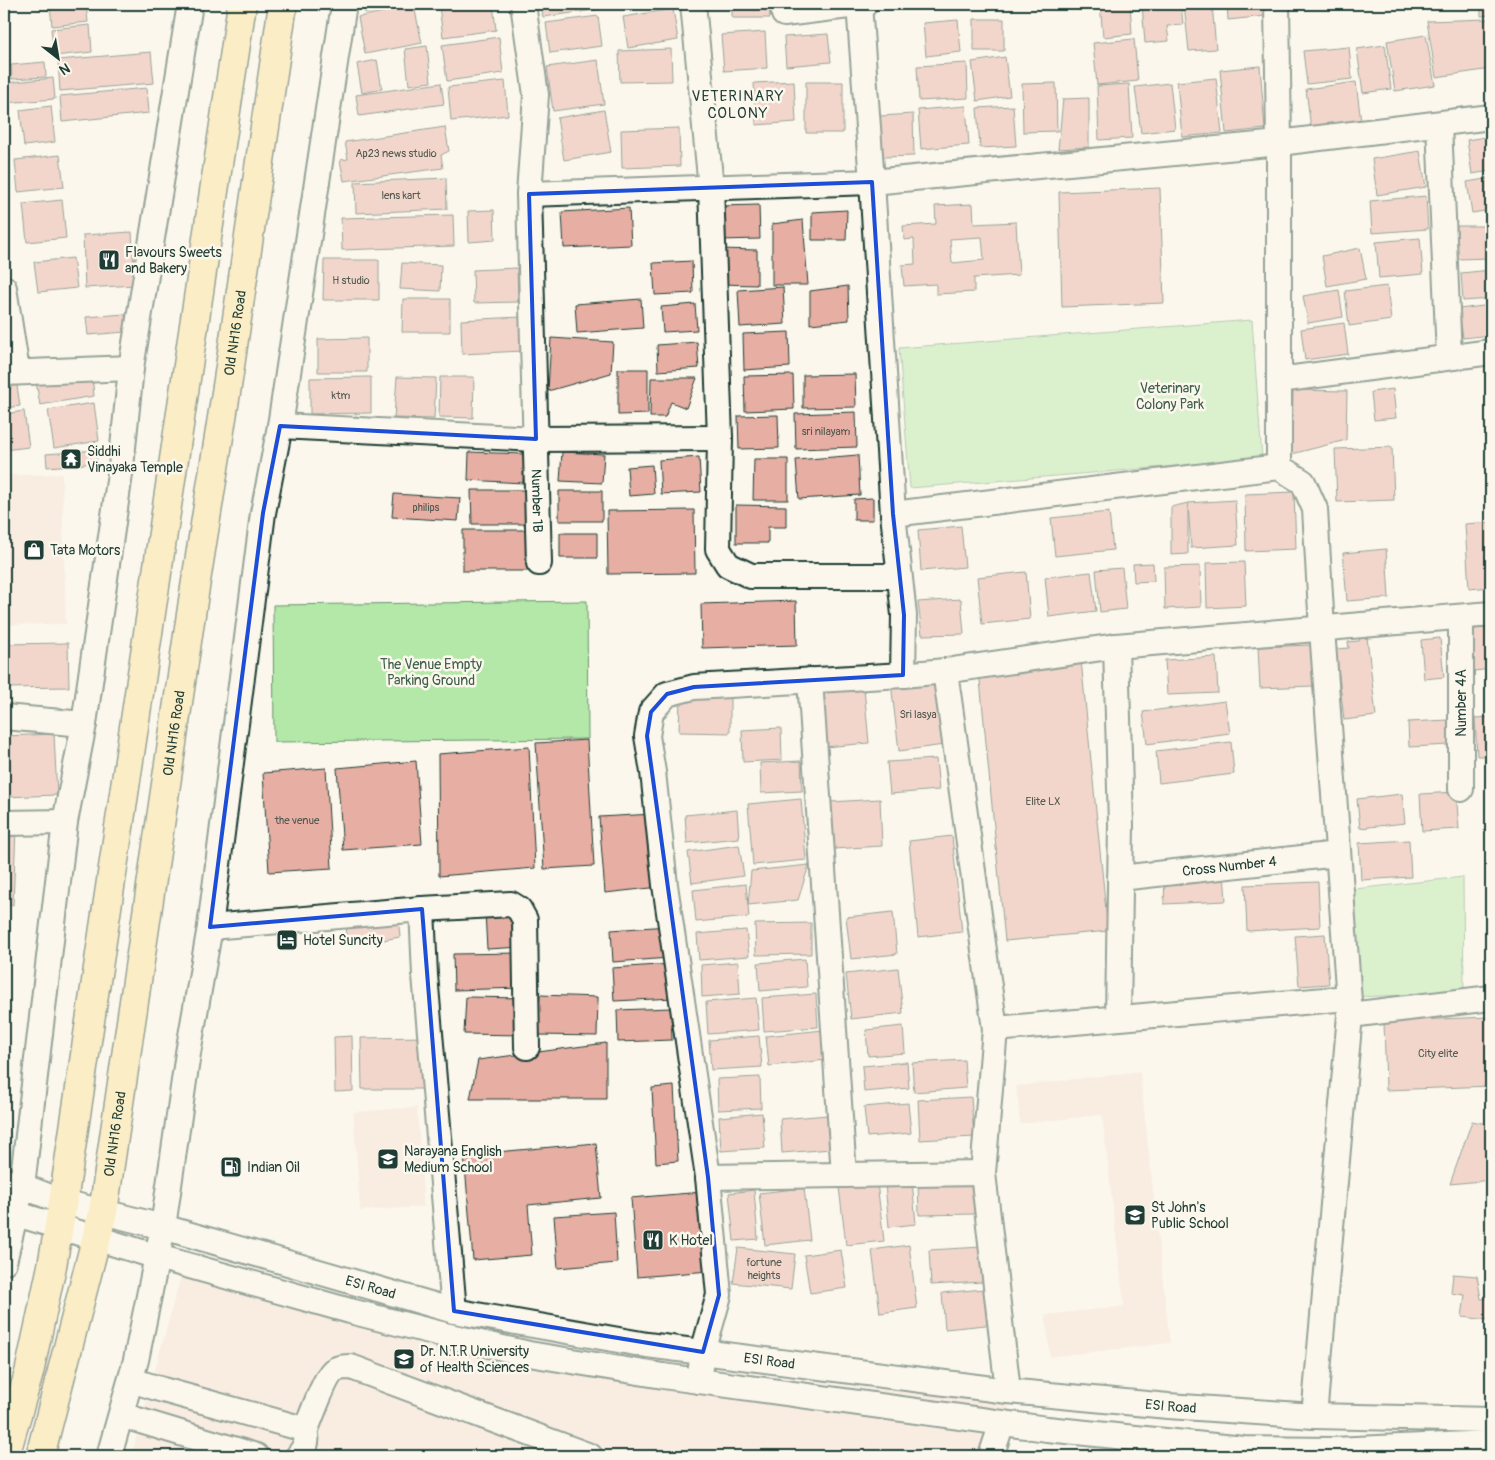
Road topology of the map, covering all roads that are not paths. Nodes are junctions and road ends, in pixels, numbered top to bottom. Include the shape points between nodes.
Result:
1 (190, 4) edge
2 (242, 4) edge
3 (283, 4) edge
4 (344, 4) edge
5 (523, 4) edge
6 (693, 4) edge
7 (861, 4) edge
8 (1277, 4) edge
9 (784, 14) dead end
10 (1491, 117) edge
11 (1439, 124) junction
12 (1279, 143) junction
13 (872, 182) junction
14 (711, 188) junction
15 (529, 194) junction
16 (4, 288) edge
17 (1491, 352) edge
18 (1449, 357) junction
19 (131, 368) junction
20 (10, 372) edge
21 (1279, 380) junction
22 (280, 426) junction
23 (720, 438) junction
24 (536, 439) junction
25 (1279, 467) junction
26 (893, 514) junction
27 (539, 562) dead end
28 (900, 576) junction
29 (1491, 614) edge
30 (1461, 617) junction
31 (1322, 629) junction
32 (1116, 646) junction
33 (945, 671) junction
34 (903, 675) junction
35 (810, 680) junction
36 (4, 717) edge
37 (84, 724) junction
38 (1461, 789) dead end
39 (4, 822) edge
40 (65, 822) junction
41 (1338, 854) junction
42 (1120, 878) junction
43 (422, 909) junction
44 (210, 927) junction
45 (1491, 998) edge
46 (1349, 1006) junction
47 (1118, 1018) junction
48 (995, 1029) junction
49 (527, 1047) dead end
50 (983, 1173) junction
51 (844, 1175) junction
52 (708, 1177) junction
53 (13, 1184) edge
54 (10, 1212) edge
55 (103, 1212) junction
56 (61, 1214) junction
57 (163, 1227) junction
58 (96, 1239) junction
59 (158, 1257) junction
60 (4, 1262) edge
61 (454, 1311) junction
62 (703, 1352) junction
63 (131, 1380) junction
64 (699, 1381) junction
65 (1008, 1391) junction
66 (120, 1415) junction
67 (1314, 1416) junction
68 (1491, 1420) edge
69 (1002, 1423) junction
70 (305, 1432) junction
71 (1491, 1443) edge
72 (5, 1456) edge
73 (40, 1456) edge
74 (108, 1456) edge
75 (256, 1456) edge
76 (298, 1456) edge
77 (590, 1456) edge
78 (991, 1456) edge

1 - 19 street
2 - 56 main road
3 - 55 main road, Old NH16 Road
4 - 22 street
5 - 15 street, Number 1B via 536,95
6 - 14 street
7 - 9 street
7 - 13 street
8 - 12 street
10 - 11 street
11 - 12 street
11 - 18 street
12 - 13 street
12 - 21 street
13 - 14 street
13 - 26 street
14 - 15 street
14 - 23 street
15 - 24 street, Number 1B
16 - 20 street
17 - 18 street
18 - 21 street
19 - 20 street
19 - 37 street via 121,467
21 - 25 street
22 - 24 street
22 - 44 street via 263,513
23 - 24 street
23 - 28 street via 718,549 728,565 751,576
24 - 27 street, Number 1B
25 - 26 street
25 - 31 street via 1303,482 1315,509
26 - 28 street
28 - 34 street via 904,615
29 - 30 street
30 - 31 street
30 - 38 street, Number 4A
31 - 32 street
31 - 41 street
32 - 33 street
32 - 42 street
33 - 34 street
33 - 48 street
34 - 35 street
35 - 51 street
35 - 52 street via 694,687 667,694 651,712 647,736 665,885
36 - 37 street
37 - 40 street
39 - 40 street
40 - 53 street
41 - 42 street, Cross Number 4
41 - 46 street
42 - 47 street
43 - 44 street
43 - 49 street via 510,904 519,909 525,920
43 - 61 street
44 - 57 street
45 - 46 street
46 - 47 street
46 - 67 street
47 - 48 street
48 - 50 street
50 - 51 street
50 - 65 street
51 - 52 street
52 - 62 street via 718,1295
53 - 54 street
53 - 56 street
54 - 56 street
54 - 60 street
55 - 56 street, ESI Road
55 - 57 street, ESI Road
55 - 58 main road, Old NH16 Road
56 - 58 street, ESI Road
56 - 72 main road via 29,1373
57 - 59 street
57 - 61 street, ESI Road
58 - 59 street, ESI Road
58 - 73 main road, Old NH16 Road
59 - 63 street
59 - 64 street, ESI Road via 350,1312 445,1335 529,1354
61 - 62 street, ESI Road
62 - 64 street
62 - 65 street, ESI Road
63 - 66 street
63 - 70 street
64 - 69 street, ESI Road
65 - 67 street, ESI Road
66 - 74 street
66 - 75 street
67 - 68 street, ESI Road
69 - 71 street, ESI Road via 1244,1449 1334,1450
69 - 78 street
70 - 76 street via 304,1449
70 - 77 street via 327,1379 333,1371 351,1367

